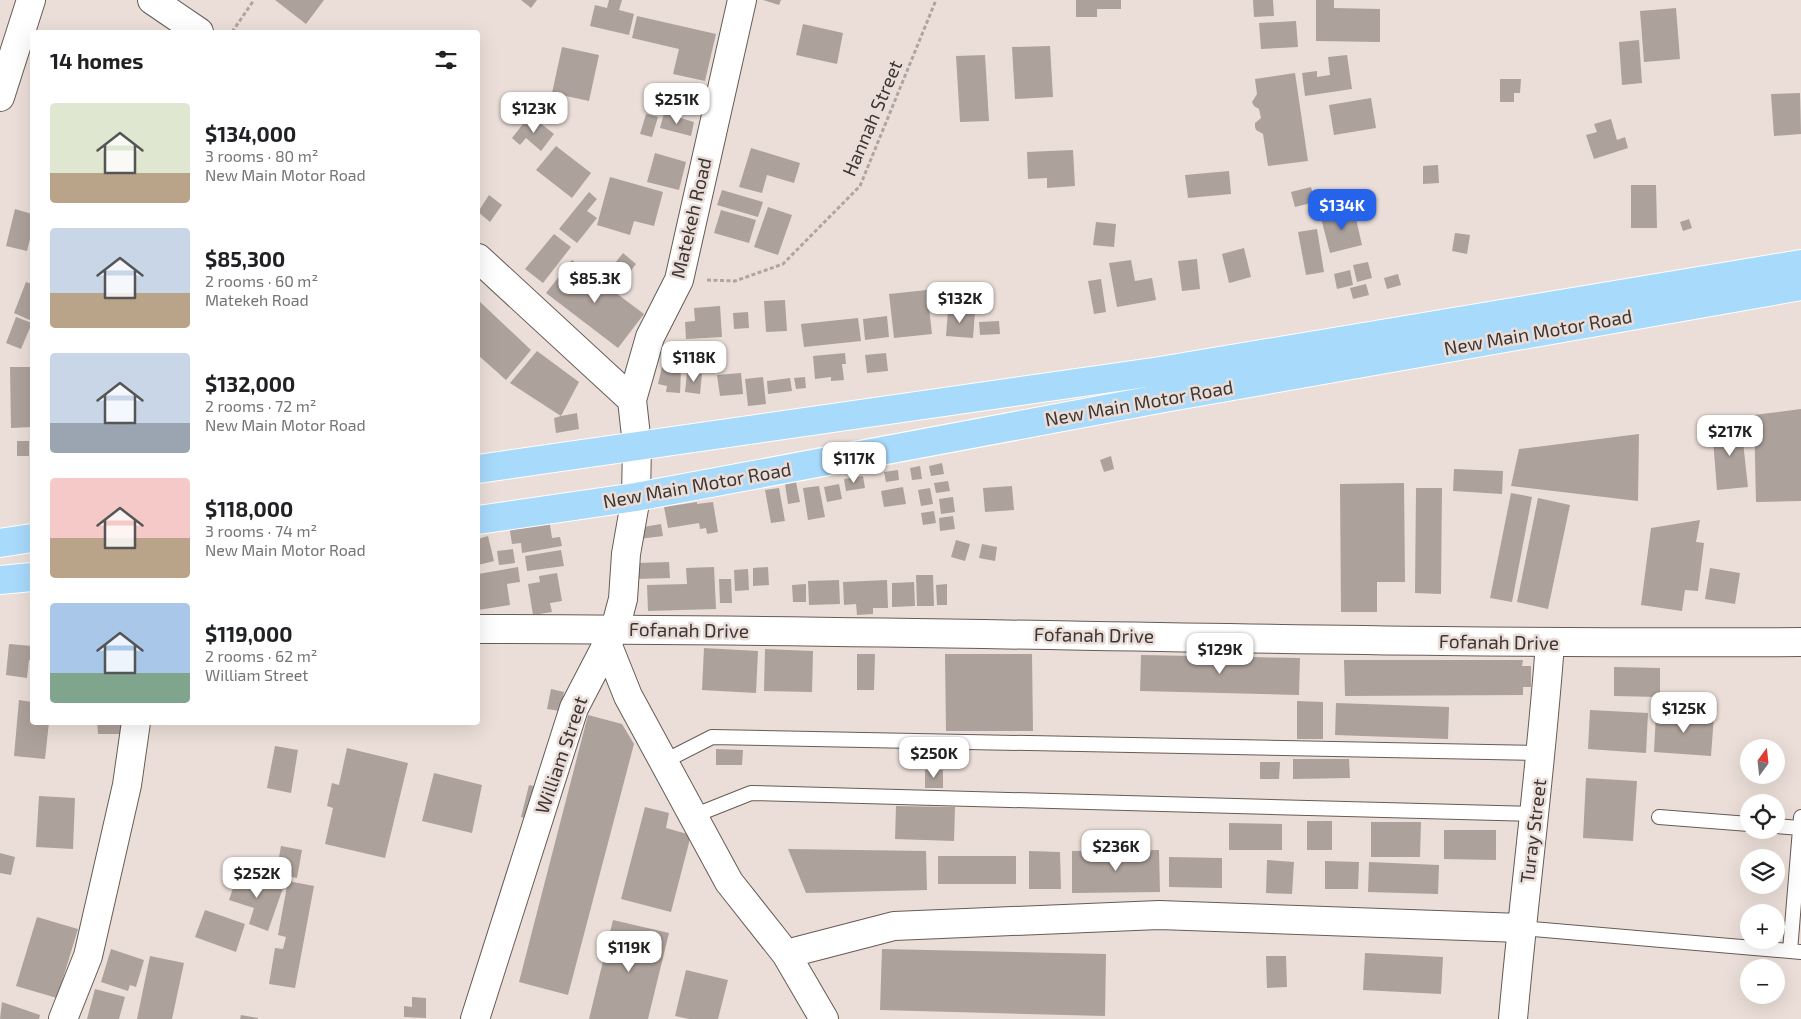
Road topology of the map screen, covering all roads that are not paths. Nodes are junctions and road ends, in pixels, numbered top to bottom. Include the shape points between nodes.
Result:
1 (31, 0) edge
2 (152, 0) edge
3 (742, 0) edge
4 (196, 30) edge
5 (0, 97) edge
6 (480, 260) edge
7 (1801, 264) edge
8 (1801, 286) edge
9 (632, 400) junction
10 (638, 445) junction
11 (480, 469) edge
12 (636, 497) junction
13 (480, 520) edge
14 (30, 538) edge
15 (0, 543) edge
16 (30, 577) edge
17 (0, 580) edge
18 (480, 629) edge
19 (611, 637) junction
20 (1801, 642) edge
21 (1550, 644) junction
22 (136, 725) edge
23 (1542, 753) junction
24 (663, 762) junction
25 (1534, 814) junction
26 (693, 816) junction
27 (1659, 816) dead end
28 (1740, 823) edge
29 (1801, 824) edge
30 (1785, 825) edge
31 (1521, 928) junction
32 (1796, 951) edge
33 (786, 954) junction
34 (63, 1019) edge
35 (475, 1019) edge
36 (824, 1019) edge
37 (1513, 1019) edge

1 - 5 street
2 - 4 street
3 - 9 street, Matekeh Road via 679,280 650,337
6 - 9 street
7 - 10 highway, New Main Motor Road via 1160,371
8 - 12 highway, New Main Motor Road via 1164,398
9 - 10 street, William Street
10 - 11 highway, New Main Motor Road
10 - 12 street, William Street
12 - 13 highway, New Main Motor Road
12 - 19 street, William Street via 626,554 623,599
14 - 15 highway
16 - 17 highway
18 - 19 street, Fofanah Drive
19 - 21 street, Fofanah Drive via 1328,638
19 - 24 street via 628,696
19 - 35 street, William Street via 574,708
20 - 21 street, Fofanah Drive
21 - 23 street, Turay Street
22 - 34 street via 127,785 88,956
23 - 24 lane via 712,737
23 - 25 street, Turay Street
24 - 26 street
25 - 26 lane via 751,793
25 - 31 street, Turay Street
26 - 33 street via 729,882
27 - 28 lane
29 - 30 lane
29 - 32 lane
31 - 32 lane
31 - 33 street via 1159,915 894,926
31 - 37 street, Turay Street
33 - 36 street

